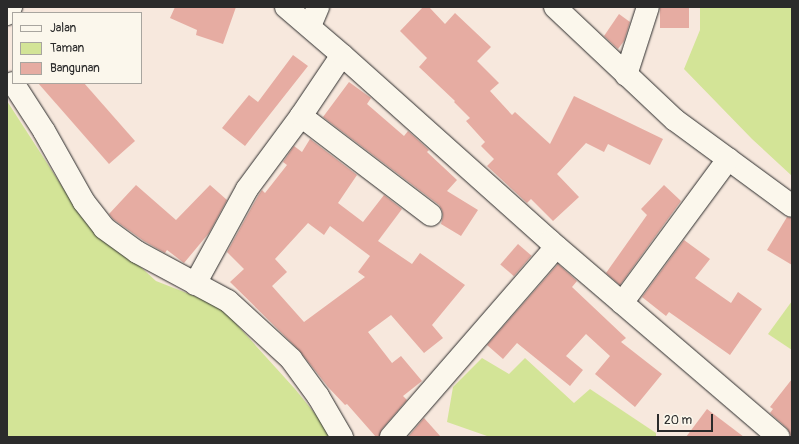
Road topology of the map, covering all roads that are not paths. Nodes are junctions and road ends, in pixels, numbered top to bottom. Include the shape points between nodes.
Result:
1 (11, 7) edge
2 (286, 7) edge
3 (555, 7) edge
4 (648, 7) edge
5 (7, 14) edge
6 (314, 17) edge
7 (342, 54) junction
8 (626, 75) junction
9 (14, 84) edge
10 (301, 116) junction
11 (728, 159) junction
12 (792, 206) edge
13 (431, 215) dead end
14 (556, 247) junction
15 (196, 284) junction
16 (622, 303) junction
17 (342, 437) edge
18 (391, 437) edge
19 (779, 437) edge

1 - 5 street
2 - 6 street
3 - 8 street
4 - 8 street
6 - 7 street
7 - 10 street
7 - 14 street
8 - 11 street via 675,120
9 - 15 street via 44,131 84,202 104,228 137,252
10 - 13 street
10 - 15 street via 247,189
11 - 12 street
11 - 16 street
14 - 16 street
14 - 18 street
15 - 17 street via 228,301 291,360 318,396
16 - 19 street

